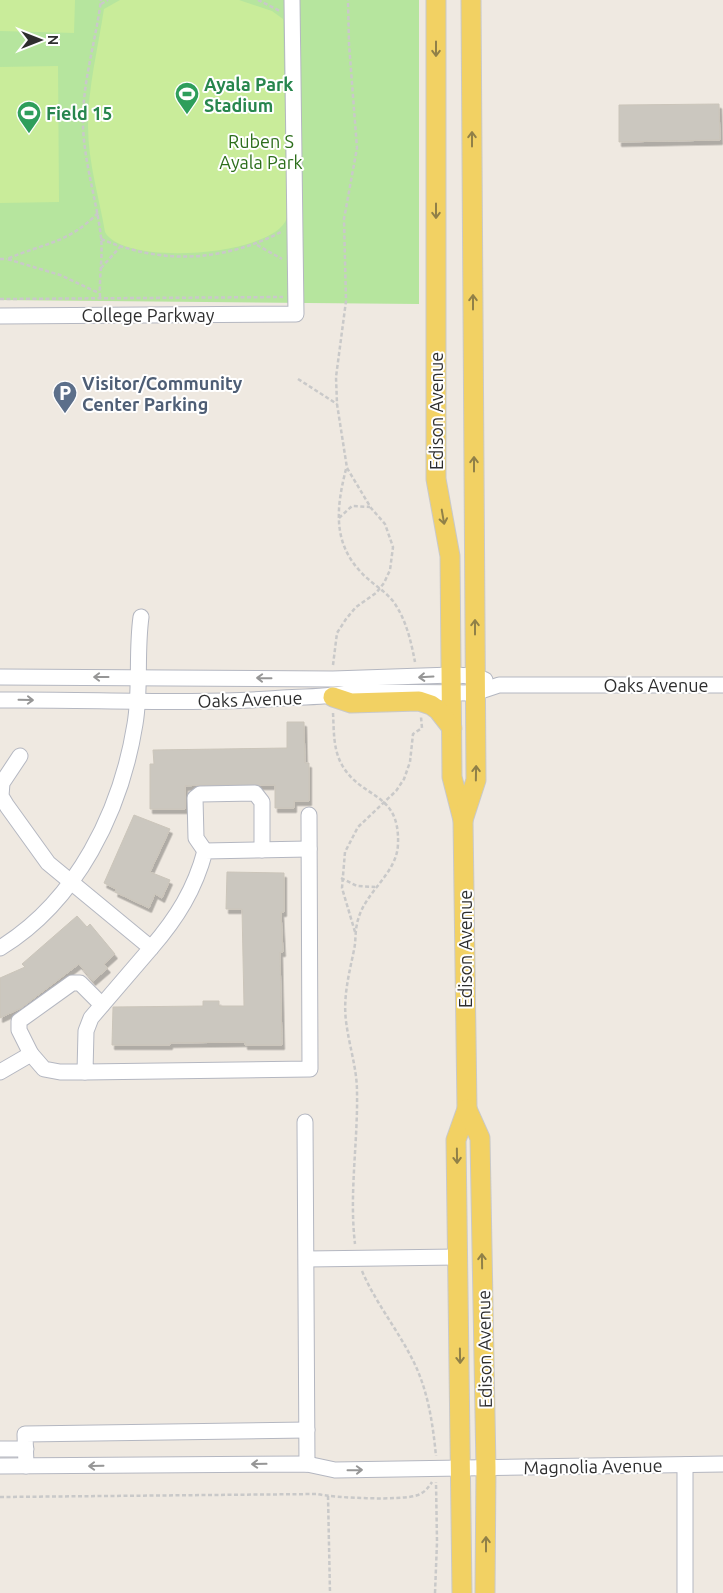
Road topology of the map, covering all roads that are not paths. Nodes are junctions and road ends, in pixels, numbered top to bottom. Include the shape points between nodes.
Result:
1 (292, 0) edge
2 (436, 0) edge
3 (471, 0) edge
4 (0, 316) edge
5 (141, 618) dead end
6 (0, 677) edge
7 (137, 677) junction
8 (475, 684) junction
9 (452, 685) junction
10 (723, 685) edge
11 (333, 688) junction
12 (0, 700) edge
13 (136, 701) junction
14 (452, 728) junction
15 (20, 756) dead end
16 (309, 815) dead end
17 (463, 820) junction
18 (309, 849) junction
19 (262, 850) junction
20 (205, 851) junction
21 (71, 883) junction
22 (0, 948) edge
23 (151, 948) junction
24 (102, 1005) junction
25 (31, 1054) junction
26 (0, 1072) edge
27 (85, 1072) junction
28 (467, 1109) junction
29 (305, 1122) dead end
30 (458, 1257) junction
31 (307, 1259) junction
32 (307, 1430) junction
33 (0, 1449) edge
34 (26, 1449) junction
35 (307, 1464) junction
36 (723, 1464) edge
37 (685, 1465) junction
38 (0, 1466) edge
39 (26, 1466) junction
40 (462, 1468) junction
41 (486, 1468) junction
42 (462, 1593) edge
43 (485, 1593) edge
44 (685, 1593) edge

1 - 4 street, College Parkway via 296,314
2 -> 9 main road, Edison Avenue via 436,479 450,556
8 -> 3 main road, Edison Avenue
5 - 7 street
7 -> 6 street, Oaks Avenue
11 -> 7 street, Oaks Avenue
7 - 13 street
8 - 9 street, Oaks Avenue
8 - 10 street, Oaks Avenue
17 -> 8 main road, Edison Avenue via 476,780
9 - 11 street, Oaks Avenue via 351,692
9 - 14 main road, Edison Avenue
11 - 13 street, Oaks Avenue
11 - 14 main road via 359,703 419,701 431,705
12 -> 13 street, Oaks Avenue
13 - 21 street via 136,722 118,794 103,828
14 - 17 main road, Edison Avenue via 452,777
15 - 21 street via 2,783 1,796 48,863
16 - 18 street
17 - 28 main road, Edison Avenue
18 - 19 street
18 - 27 street via 310,1069
19 - 20 street
19 - 20 street via 262,802 256,794 200,794 195,798 196,838
20 - 23 street via 198,877 171,925
21 - 22 street via 40,918
21 - 23 street
23 - 24 street
24 - 25 street via 80,983 72,983 19,1021 19,1030
24 - 27 street via 86,1030
25 - 26 street
25 - 27 street via 44,1069
28 -> 30 main road, Edison Avenue via 456,1140
41 -> 28 main road, Edison Avenue via 480,1138
29 - 31 street
30 - 31 street
30 -> 40 main road, Edison Avenue
31 - 32 street
32 - 34 street via 26,1434
32 - 35 street
33 - 34 street
34 - 39 street
35 -> 39 street, Magnolia Avenue
35 -> 40 street, Magnolia Avenue via 335,1470
36 - 37 street, Magnolia Avenue
37 - 41 street, Magnolia Avenue
37 - 44 street
38 - 39 street, Magnolia Avenue
40 - 41 street, Magnolia Avenue
40 - 42 main road, Edison Avenue
43 -> 41 main road, Edison Avenue

